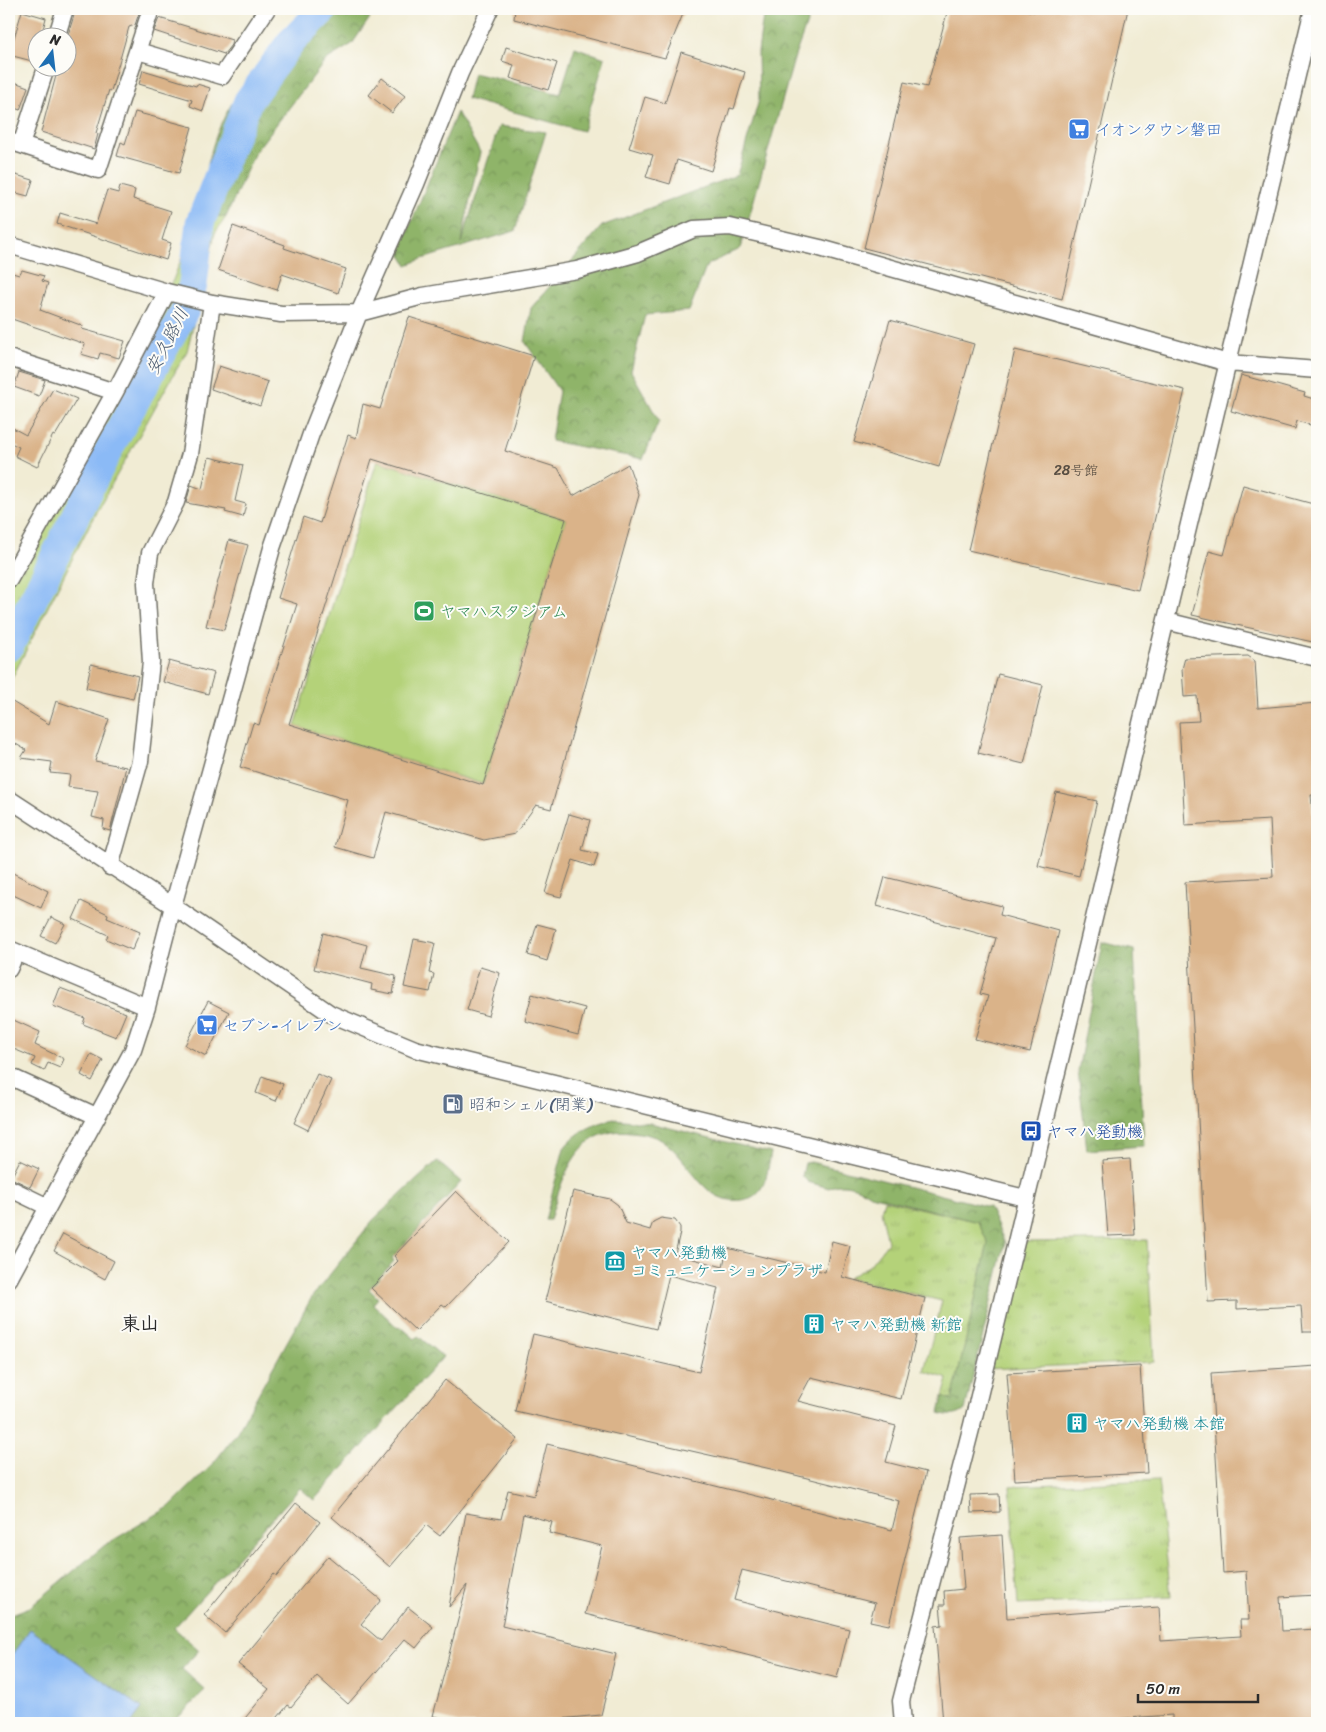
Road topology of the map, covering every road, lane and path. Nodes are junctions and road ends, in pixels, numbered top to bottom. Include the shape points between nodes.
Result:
1 (65, 9) edge
2 (151, 9) edge
3 (267, 9) edge
4 (490, 9) edge
5 (1312, 9) edge
6 (59, 28) edge
7 (138, 51) junction
8 (42, 78) edge
9 (15, 143) edge
10 (9, 245) edge
11 (172, 293) junction
12 (207, 302) junction
13 (359, 313) junction
14 (9, 358) edge
15 (1228, 363) junction
16 (1317, 370) edge
17 (115, 392) junction
18 (9, 580) edge
19 (1166, 621) junction
20 (1317, 658) edge
21 (9, 799) edge
22 (110, 867) junction
23 (173, 906) junction
24 (12, 950) edge
25 (9, 969) edge
26 (147, 1007) junction
27 (9, 1076) edge
28 (96, 1116) junction
29 (9, 1188) edge
30 (1025, 1198) junction
31 (46, 1206) junction
32 (9, 1279) edge
33 (902, 1723) edge

1 - 6 street
2 - 7 street
3 - 7 street via 222,76
4 - 13 street via 460,72 416,184
5 - 15 street
7 - 9 street via 98,170
8 - 9 street
10 - 11 street
11 - 12 street
11 - 17 street
12 - 13 street via 281,314
12 - 22 street via 190,454 176,502 150,553 146,583 151,662 140,761
13 - 15 street via 423,296 577,270 638,253 694,229 730,227 820,248
13 - 23 street via 311,434 272,548
14 - 17 street
15 - 16 street
15 - 19 street
17 - 18 street
19 - 20 street
19 - 30 street
21 - 22 street
22 - 23 street
23 - 26 street
23 - 30 street via 331,1014 415,1049
24 - 25 street
24 - 26 street
26 - 28 street via 133,1050
27 - 28 street
28 - 31 street
29 - 31 street
30 - 33 street via 972,1425 901,1701
31 - 32 street

